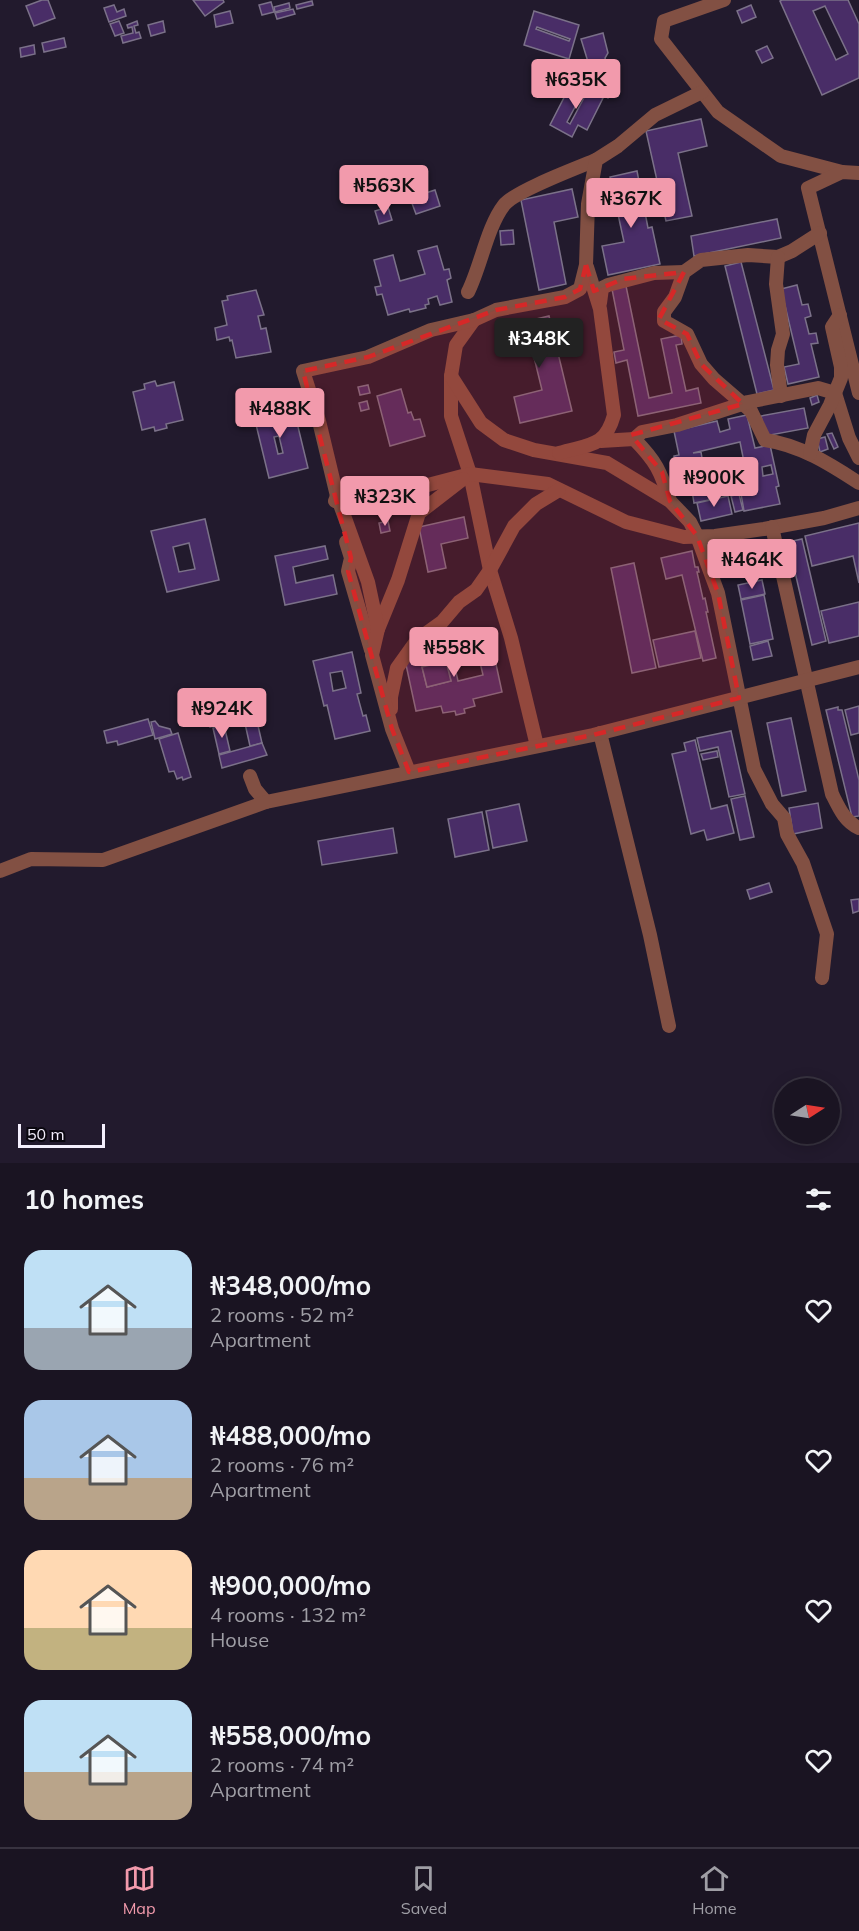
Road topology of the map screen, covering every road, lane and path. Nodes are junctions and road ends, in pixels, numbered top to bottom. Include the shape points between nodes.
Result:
1 (724, 0) edge
2 (702, 92) junction
3 (596, 160) junction
4 (842, 172) junction
5 (859, 173) edge
6 (820, 233) junction
7 (778, 257) junction
8 (586, 265) junction
9 (684, 272) junction
10 (468, 292) dead end
11 (600, 309) junction
12 (840, 315) junction
13 (474, 320) junction
14 (451, 376) junction
15 (835, 393) junction
16 (859, 393) edge
17 (781, 396) junction
18 (743, 404) junction
19 (634, 439) junction
20 (601, 441) junction
21 (556, 454) junction
22 (810, 454) junction
23 (859, 458) edge
24 (470, 474) junction
25 (859, 483) edge
26 (559, 490) junction
27 (337, 496) junction
28 (670, 501) junction
29 (859, 508) edge
30 (772, 527) junction
31 (697, 536) junction
32 (490, 570) junction
33 (378, 629) junction
34 (372, 656) junction
35 (859, 667) edge
36 (807, 680) junction
37 (739, 698) junction
38 (392, 729) junction
39 (600, 733) junction
40 (537, 746) junction
41 (409, 772) junction
42 (250, 776) dead end
43 (266, 802) junction
44 (859, 828) edge
45 (0, 871) edge
46 (822, 978) dead end
47 (669, 1026) dead end

1 - 2 street via 664,21 661,39
2 - 3 street via 655,115
2 - 4 street via 718,111 781,156
3 - 8 street via 588,204
3 - 10 street via 504,204
4 - 5 street
4 - 6 street via 808,188
6 - 7 street
6 - 12 street
7 - 9 street via 748,255 701,260
7 - 17 street via 776,284 783,334 777,365
8 - 11 street
8 - 13 street via 580,289 565,297 496,310
9 - 11 street via 623,279 602,288
9 - 18 street via 675,297 664,312 664,321 687,334 701,364
11 - 20 street via 614,414 610,430
12 - 15 street via 832,327 841,367
12 - 16 street
13 - 14 street via 456,345
13 - 27 street via 431,330 368,357 303,370
14 - 21 street via 481,423 504,440
14 - 24 street via 451,416
15 - 17 street via 818,388
15 - 22 street via 814,435
15 - 23 street
17 - 18 street
18 - 19 street via 642,432
18 - 22 street via 751,411 765,440
19 - 20 street
19 - 28 street via 662,472
20 - 21 street
21 - 28 street via 607,464
22 - 25 street
24 - 26 street via 548,484
24 - 27 street via 359,503
24 - 32 street
24 - 33 street via 419,513
26 - 31 street via 626,522 684,537
26 - 32 street via 536,504 514,526
27 - 33 street via 368,582
27 - 34 street via 334,503 351,558 348,571
28 - 31 street via 690,522
29 - 30 street
30 - 31 street
30 - 36 street
31 - 37 street via 718,593
32 - 38 street via 476,590 417,640 397,668 391,697
32 - 40 street
33 - 34 street
34 - 38 street
35 - 36 street
36 - 37 street
36 - 44 street via 832,794 851,825
37 - 39 street
37 - 46 street via 754,770 784,818 827,934
38 - 41 street
39 - 40 street
39 - 47 street
40 - 41 street
41 - 43 street
42 - 43 street
43 - 45 street via 103,860 31,859

